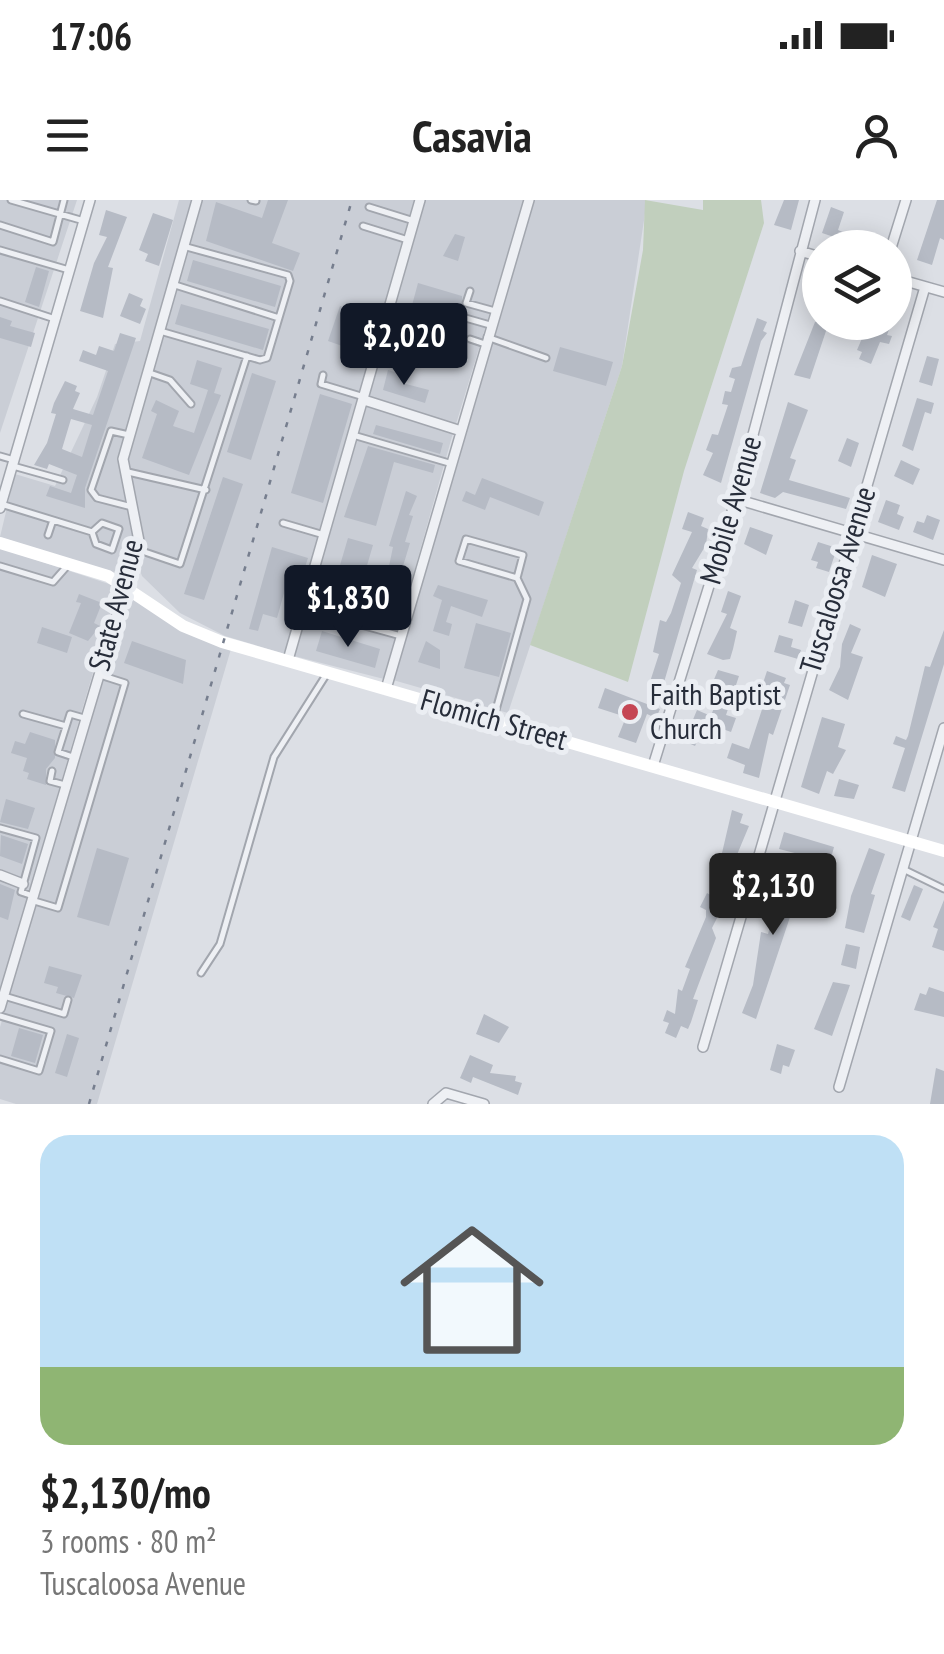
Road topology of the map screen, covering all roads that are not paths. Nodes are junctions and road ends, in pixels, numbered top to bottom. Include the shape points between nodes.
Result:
1 (11, 200) edge
2 (64, 200) edge
3 (90, 200) edge
4 (197, 200) edge
5 (419, 200) edge
6 (529, 200) edge
7 (815, 200) edge
8 (906, 200) edge
9 (32, 203) edge
10 (368, 207) dead end
11 (60, 214) junction
12 (84, 221) junction
13 (414, 221) junction
14 (0, 225) edge
15 (363, 226) dead end
16 (897, 230) edge
17 (409, 240) junction
18 (184, 246) junction
19 (0, 250) edge
20 (800, 252) joint
21 (69, 270) junction
22 (912, 283) edge
23 (172, 284) junction
24 (926, 287) junction
25 (470, 291) dead end
26 (944, 292) edge
27 (0, 301) edge
28 (495, 311) junction
29 (462, 317) dead end
30 (279, 318) junction
31 (55, 319) junction
32 (477, 321) junction
33 (490, 325) junction
34 (159, 330) junction
35 (474, 330) dead end
36 (470, 339) dead end
37 (486, 340) junction
38 (247, 356) junction
39 (546, 358) dead end
40 (147, 372) junction
41 (324, 374) dead end
42 (364, 398) junction
43 (191, 404) dead end
44 (458, 430) junction
45 (129, 435) junction
46 (353, 435) junction
47 (0, 456) edge
48 (13, 463) junction
49 (449, 463) junction
50 (125, 471) junction
51 (63, 480) dead end
52 (206, 490) junction
53 (736, 499) junction
54 (1, 506) edge
55 (134, 508) junction
56 (53, 520) junction
57 (283, 523) dead end
58 (92, 532) junction
59 (853, 532) junction
60 (48, 535) dead end
61 (324, 535) junction
62 (0, 542) edge
63 (136, 549) junction
64 (944, 560) edge
65 (70, 563) junction
66 (0, 566) edge
67 (517, 578) junction
68 (123, 584) junction
69 (303, 609) junction
70 (401, 636) junction
71 (288, 660) junction
72 (328, 672) junction
73 (97, 674) junction
74 (386, 689) junction
75 (23, 714) dead end
76 (84, 718) junction
77 (493, 720) junction
78 (66, 726) junction
79 (944, 728) edge
80 (73, 757) junction
81 (653, 766) junction
82 (52, 771) dead end
83 (65, 785) junction
84 (772, 802) junction
85 (0, 828) edge
86 (911, 842) junction
87 (944, 851) edge
88 (32, 853) junction
89 (44, 856) junction
90 (903, 869) junction
91 (0, 875) edge
92 (24, 884) junction
93 (944, 889) edge
94 (32, 898) junction
95 (201, 973) dead end
96 (4, 995) junction
97 (68, 1000) dead end
98 (0, 1008) edge
99 (0, 1016) edge
100 (703, 1047) dead end
101 (0, 1059) edge
102 (839, 1087) dead end
103 (434, 1102) edge
104 (484, 1104) edge

1 - 9 lane
2 - 11 lane
3 - 12 street
4 - 18 street, State Avenue
5 - 13 street
6 - 28 street
7 - 20 street, Mobile Avenue
8 - 16 street
9 - 11 lane
10 - 13 lane
11 - 12 lane
11 - 14 lane via 53,242
12 - 21 street
13 - 17 street
15 - 17 lane
17 - 42 street
18 - 23 street, State Avenue
18 - 30 lane via 288,276
19 - 21 lane
20 - 53 street, Mobile Avenue
21 - 31 street
22 - 24 street
23 - 30 lane
23 - 34 street, State Avenue
24 - 26 street
24 - 59 street, Tuscaloosa Avenue
25 - 28 lane via 466,302
27 - 31 lane
28 - 33 street
29 - 32 lane
30 - 38 lane via 267,358
31 - 48 street
32 - 33 lane
32 - 35 lane
33 - 37 street
34 - 38 lane
34 - 40 street, State Avenue
36 - 37 lane
37 - 39 lane
37 - 44 street
38 - 52 lane
40 - 43 lane via 170,380
40 - 45 street, State Avenue
41 - 42 lane via 321,384
42 - 44 street
42 - 46 street
44 - 49 street
45 - 50 street, State Avenue
45 - 55 lane via 111,430 91,490 97,498
46 - 49 lane
46 - 61 street
47 - 48 lane
48 - 51 lane
48 - 54 street
49 - 70 street
50 - 52 lane
50 - 55 street, State Avenue
52 - 63 lane via 180,564
53 - 59 street
53 - 81 street, Mobile Avenue
54 - 56 lane
55 - 63 street, State Avenue
56 - 58 lane
56 - 60 lane
57 - 61 lane
58 - 58 lane via 96,544 112,550 119,529 102,523
59 - 64 street
59 - 84 street, Tuscaloosa Avenue
61 - 69 street
62 - 65 street, Flomich Street
63 - 68 street, State Avenue
65 - 66 lane via 53,582
65 - 68 street, Flomich Street
67 - 67 lane via 459,561 466,539 524,556
67 - 77 lane via 527,599
68 - 71 street, Flomich Street via 183,626
68 - 73 street, State Avenue
69 - 70 lane
69 - 71 street
70 - 74 street
71 - 72 street, Flomich Street
72 - 74 street, Flomich Street
72 - 95 lane via 274,757 220,944
73 - 76 street, State Avenue
73 - 94 lane via 125,683 58,908
74 - 77 street, Flomich Street
75 - 78 lane
76 - 78 lane via 70,714
76 - 80 street, State Avenue
77 - 81 street, Flomich Street
78 - 80 lane via 58,752
79 - 86 street
80 - 83 street, State Avenue
81 - 84 street, Flomich Street
82 - 83 lane via 50,781
83 - 89 street, State Avenue
84 - 86 street, Flomich Street
84 - 100 street, Tuscaloosa Avenue
85 - 88 lane via 36,838
86 - 87 street, Flomich Street
86 - 90 street
88 - 89 lane
88 - 92 lane
89 - 94 street, State Avenue
90 - 93 lane
90 - 102 street
91 - 92 street
92 - 94 lane via 21,892
94 - 96 street, State Avenue
96 - 97 lane via 64,1014
96 - 98 street, State Avenue
99 - 101 lane via 51,1031 39,1071
103 - 104 street via 446,1093

